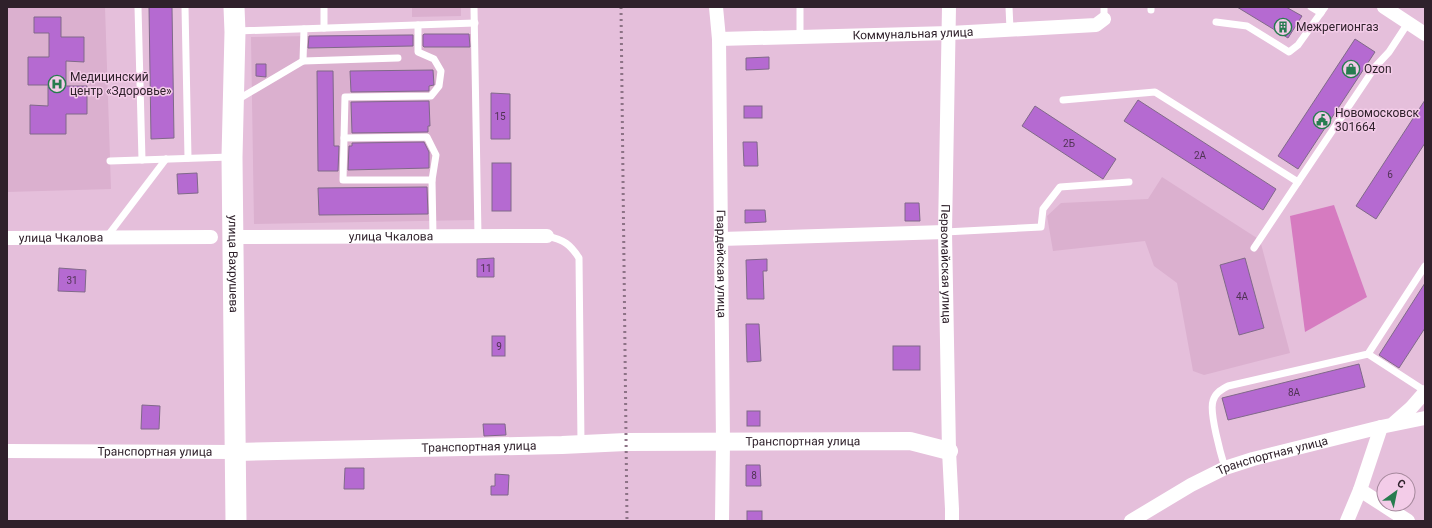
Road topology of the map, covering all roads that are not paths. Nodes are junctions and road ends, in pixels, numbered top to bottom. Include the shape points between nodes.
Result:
1 (138, 7) edge
2 (184, 7) edge
3 (234, 7) edge
4 (324, 7) edge
5 (474, 7) edge
6 (716, 7) edge
7 (800, 7) edge
8 (949, 7) edge
9 (1010, 7) edge
10 (1311, 7) edge
11 (1384, 7) edge
12 (1323, 10) edge
13 (1104, 13) edge
14 (1216, 22) dead end
15 (475, 23) junction
16 (1408, 23) junction
17 (418, 25) junction
18 (324, 28) junction
19 (304, 29) junction
20 (1010, 29) junction
21 (235, 32) junction
22 (950, 33) junction
23 (1425, 34) edge
24 (800, 36) junction
25 (719, 39) junction
26 (398, 58) dead end
27 (303, 61) junction
28 (1063, 100) dead end
29 (234, 102) junction
30 (344, 138) junction
31 (232, 157) junction
32 (188, 158) junction
33 (166, 159) junction
34 (142, 160) junction
35 (110, 161) dead end
36 (432, 180) junction
37 (1129, 182) dead end
38 (1298, 182) junction
39 (945, 232) junction
40 (433, 236) junction
41 (478, 236) junction
42 (548, 236) joint
43 (211, 237) dead end
44 (234, 237) junction
45 (7, 238) edge
46 (106, 238) junction
47 (720, 239) junction
48 (1254, 248) dead end
49 (1425, 266) edge
50 (1368, 354) junction
51 (1425, 391) edge
52 (1425, 418) edge
53 (1386, 426) junction
54 (723, 442) junction
55 (581, 444) junction
56 (7, 450) edge
57 (949, 451) junction
58 (236, 452) junction
59 (1224, 468) junction
60 (1360, 490) junction
61 (953, 517) edge
62 (236, 521) edge
63 (722, 521) edge
64 (1131, 521) edge
65 (1347, 521) edge
66 (1408, 521) edge

1 - 34 lane
2 - 32 lane
3 - 21 main road, улица Вахрушева
4 - 18 lane
5 - 15 lane
6 - 25 street, Гвардейская улица
7 - 24 lane
8 - 22 street, Первомайская улица
9 - 20 lane
10 - 12 lane
11 - 16 street
12 - 14 lane via 1298,45 1289,52 1247,26
13 - 20 street, Коммунальная улица via 1096,25
15 - 17 lane
15 - 41 lane
16 - 23 street
16 - 38 lane via 1389,52 1375,67
17 - 18 lane
17 - 30 lane via 418,52 434,60 441,71 439,86 431,96 345,96
18 - 19 lane
19 - 21 lane
19 - 27 lane
20 - 22 street, Коммунальная улица
21 - 29 main road, улица Вахрушева
22 - 24 street, Коммунальная улица
22 - 39 street, Первомайская улица
24 - 25 street, Коммунальная улица
25 - 47 street, Гвардейская улица
26 - 27 lane
27 - 29 lane
28 - 38 lane via 1155,92
29 - 31 main road, улица Вахрушева
30 - 36 lane via 427,137 436,155
30 - 36 lane via 343,180
31 - 32 lane
31 - 44 main road, улица Вахрушева
32 - 33 lane
33 - 34 lane
33 - 46 lane
34 - 35 lane
36 - 40 lane
37 - 39 lane via 1060,187 1044,209 1042,227
38 - 48 lane
39 - 47 street
39 - 57 street, Первомайская улица
40 - 41 street, улица Чкалова
40 - 44 street, улица Чкалова
41 - 42 street, улица Чкалова
42 - 55 lane via 562,240 573,248 579,258
43 - 46 street, улица Чкалова
44 - 58 main road, улица Вахрушева
45 - 46 street, улица Чкалова
47 - 54 street, Гвардейская улица
49 - 50 lane
50 - 51 lane
50 - 59 lane via 1228,386 1218,392 1212,401 1212,414
51 - 53 street via 1407,412
52 - 53 street, Транспортная улица
53 - 59 street, Транспортная улица
53 - 60 street
54 - 55 street, Транспортная улица
54 - 57 street, Транспортная улица via 910,441
54 - 63 street, Гвардейская улица
55 - 58 street, Транспортная улица
56 - 58 street, Транспортная улица
57 - 61 street, Первомайская улица
58 - 62 main road, улица Вахрушева
59 - 64 street, Транспортная улица
60 - 65 street
60 - 66 street

